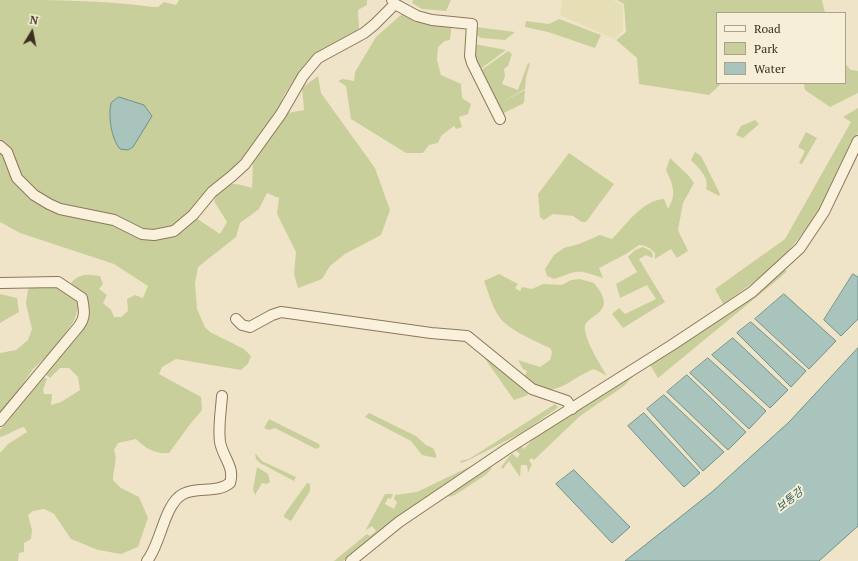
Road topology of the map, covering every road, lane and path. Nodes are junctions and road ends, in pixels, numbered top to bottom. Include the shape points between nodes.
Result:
1 (394, 2) edge
2 (500, 119) dead end
3 (858, 141) edge
4 (0, 146) edge
5 (0, 283) edge
6 (236, 318) dead end
7 (222, 396) dead end
8 (572, 409) junction
9 (0, 421) edge
10 (147, 561) edge
11 (351, 561) edge

1 - 2 street via 417,16 472,24 472,63
1 - 4 street via 374,26 318,58 303,76 281,114 245,164 212,192 193,215 174,232 142,234 114,220 60,209 49,204 34,195 17,178 7,152
3 - 8 street via 824,212 800,248 752,292
5 - 9 street via 58,282 82,298 84,310 83,321
6 - 8 street via 242,325 250,328 281,312 467,336 532,389 567,401
7 - 10 street via 221,445 232,473 230,483 215,490 196,490 176,499
8 - 11 street via 413,512

